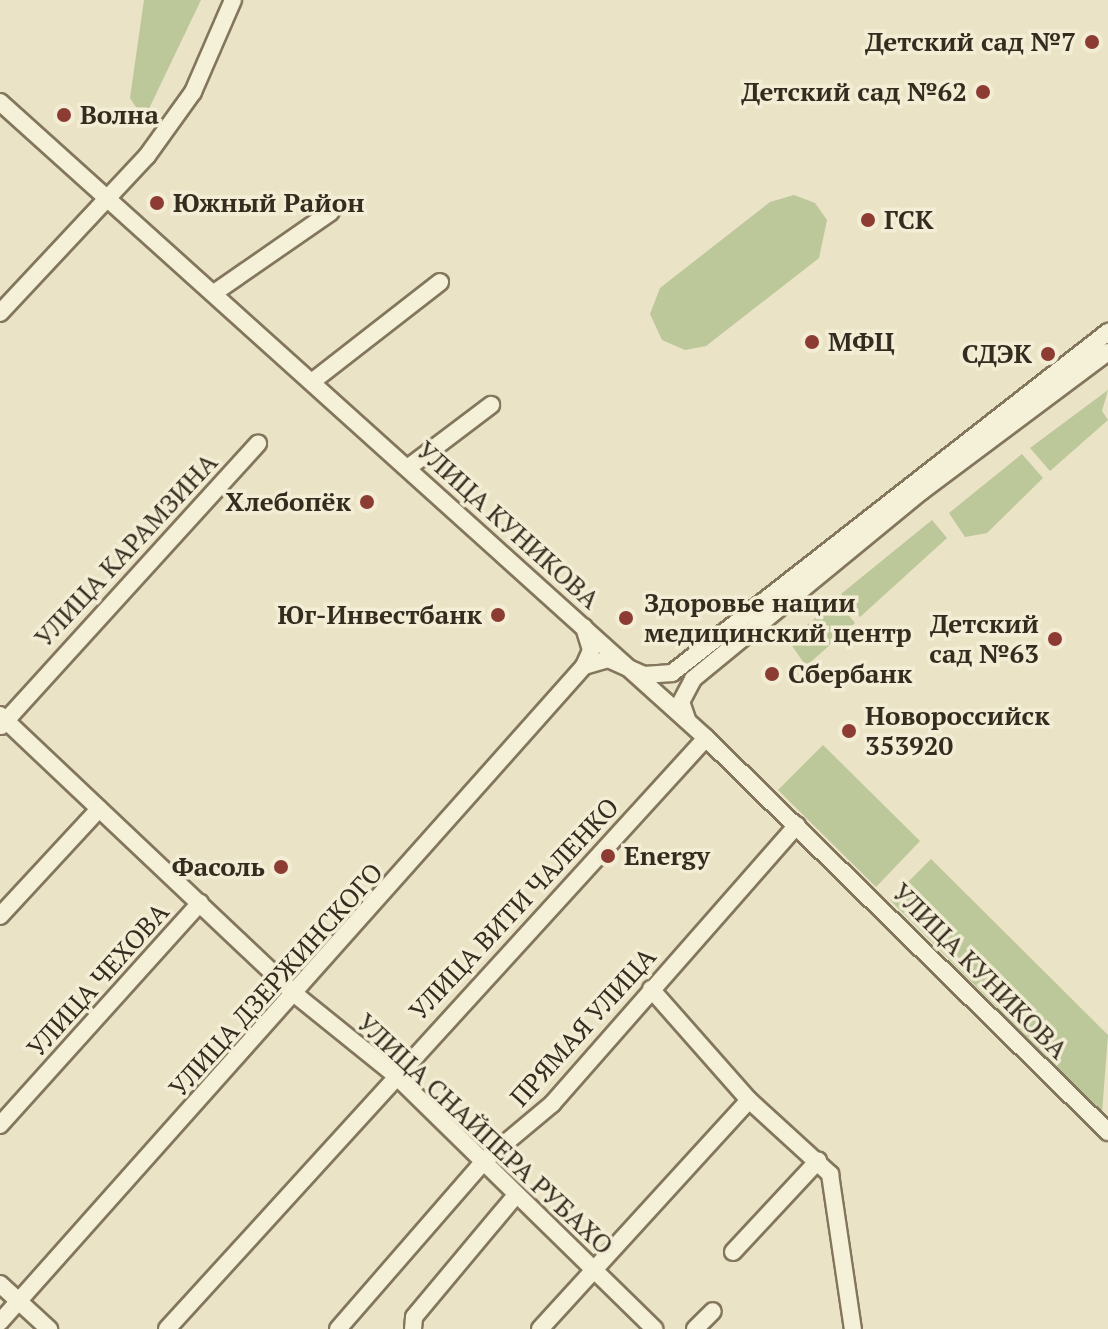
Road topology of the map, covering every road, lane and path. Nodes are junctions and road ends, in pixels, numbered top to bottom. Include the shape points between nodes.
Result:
1 (233, 0) edge
2 (0, 102) edge
3 (111, 201) junction
4 (331, 212) dead end
5 (440, 282) dead end
6 (214, 293) junction
7 (0, 313) edge
8 (1108, 332) edge
9 (1108, 352) edge
10 (313, 381) junction
11 (491, 405) dead end
12 (258, 444) dead end
13 (409, 467) junction
14 (918, 485) junction
15 (583, 626) junction
16 (584, 666) junction
17 (630, 669) junction
18 (672, 673) junction
19 (685, 687) junction
20 (662, 696) junction
21 (2, 721) edge
22 (689, 724) junction
23 (706, 738) junction
24 (99, 809) junction
25 (797, 825) junction
26 (200, 903) junction
27 (0, 916) edge
28 (651, 989) junction
29 (296, 995) junction
30 (395, 1075) junction
31 (749, 1100) junction
32 (0, 1125) edge
33 (1108, 1132) edge
34 (484, 1161) junction
35 (818, 1161) junction
36 (516, 1195) junction
37 (733, 1252) dead end
38 (593, 1265) junction
39 (0, 1284) edge
40 (19, 1302) junction
41 (713, 1311) dead end
42 (0, 1322) edge
43 (49, 1329) edge
44 (167, 1329) edge
45 (338, 1329) edge
46 (413, 1329) edge
47 (540, 1329) edge
48 (654, 1329) edge
49 (695, 1329) edge
50 (853, 1329) edge

1 - 3 street via 193,92
2 - 3 street, УЛИЦА КУНИКОВА
3 - 6 street, УЛИЦА КУНИКОВА
3 - 7 street
4 - 6 street
5 - 10 street
6 - 10 street, УЛИЦА КУНИКОВА
8 - 14 street
9 - 14 street
10 - 13 street, УЛИЦА КУНИКОВА
11 - 13 street
12 - 21 street, УЛИЦА КАРАМЗИНА
13 - 15 street, УЛИЦА КУНИКОВА
14 - 18 street
14 - 19 street
15 - 16 street via 591,650
15 - 17 street, УЛИЦА КУНИКОВА
16 - 17 street via 608,659
16 - 29 street, УЛИЦА ДЗЕРЖИНСКОГО
17 - 18 street via 657,677
17 - 20 street, УЛИЦА КУНИКОВА
18 - 20 street
19 - 20 street
19 - 22 street via 681,702
20 - 22 street, УЛИЦА КУНИКОВА
21 - 24 street, УЛИЦА СНАЙПЕРА РУБАХО
22 - 23 street, УЛИЦА КУНИКОВА
23 - 25 street, УЛИЦА КУНИКОВА
23 - 30 street, УЛИЦА ВИТИ ЧАЛЕНКО
24 - 26 street, УЛИЦА СНАЙПЕРА РУБАХО
24 - 27 street
25 - 28 street, ПРЯМАЯ УЛИЦА
25 - 33 street, УЛИЦА КУНИКОВА
26 - 29 street, УЛИЦА СНАЙПЕРА РУБАХО
26 - 32 street, УЛИЦА ЧЕХОВА
28 - 31 street
28 - 34 street, ПРЯМАЯ УЛИЦА via 552,1104
29 - 30 street, УЛИЦА СНАЙПЕРА РУБАХО
29 - 40 street, УЛИЦА ДЗЕРЖИНСКОГО
30 - 34 street, УЛИЦА СНАЙПЕРА РУБАХО
30 - 44 street, УЛИЦА ВИТИ ЧАЛЕНКО
31 - 35 street
31 - 38 street
34 - 36 street, УЛИЦА СНАЙПЕРА РУБАХО
34 - 45 street, ПРЯМАЯ УЛИЦА
35 - 37 street
35 - 50 street via 832,1184
36 - 38 street, УЛИЦА СНАЙПЕРА РУБАХО
36 - 46 street via 414,1317
38 - 47 street
38 - 48 street, УЛИЦА СНАЙПЕРА РУБАХО
39 - 40 street
40 - 42 street, УЛИЦА ДЗЕРЖИНСКОГО
40 - 43 street
41 - 49 street

